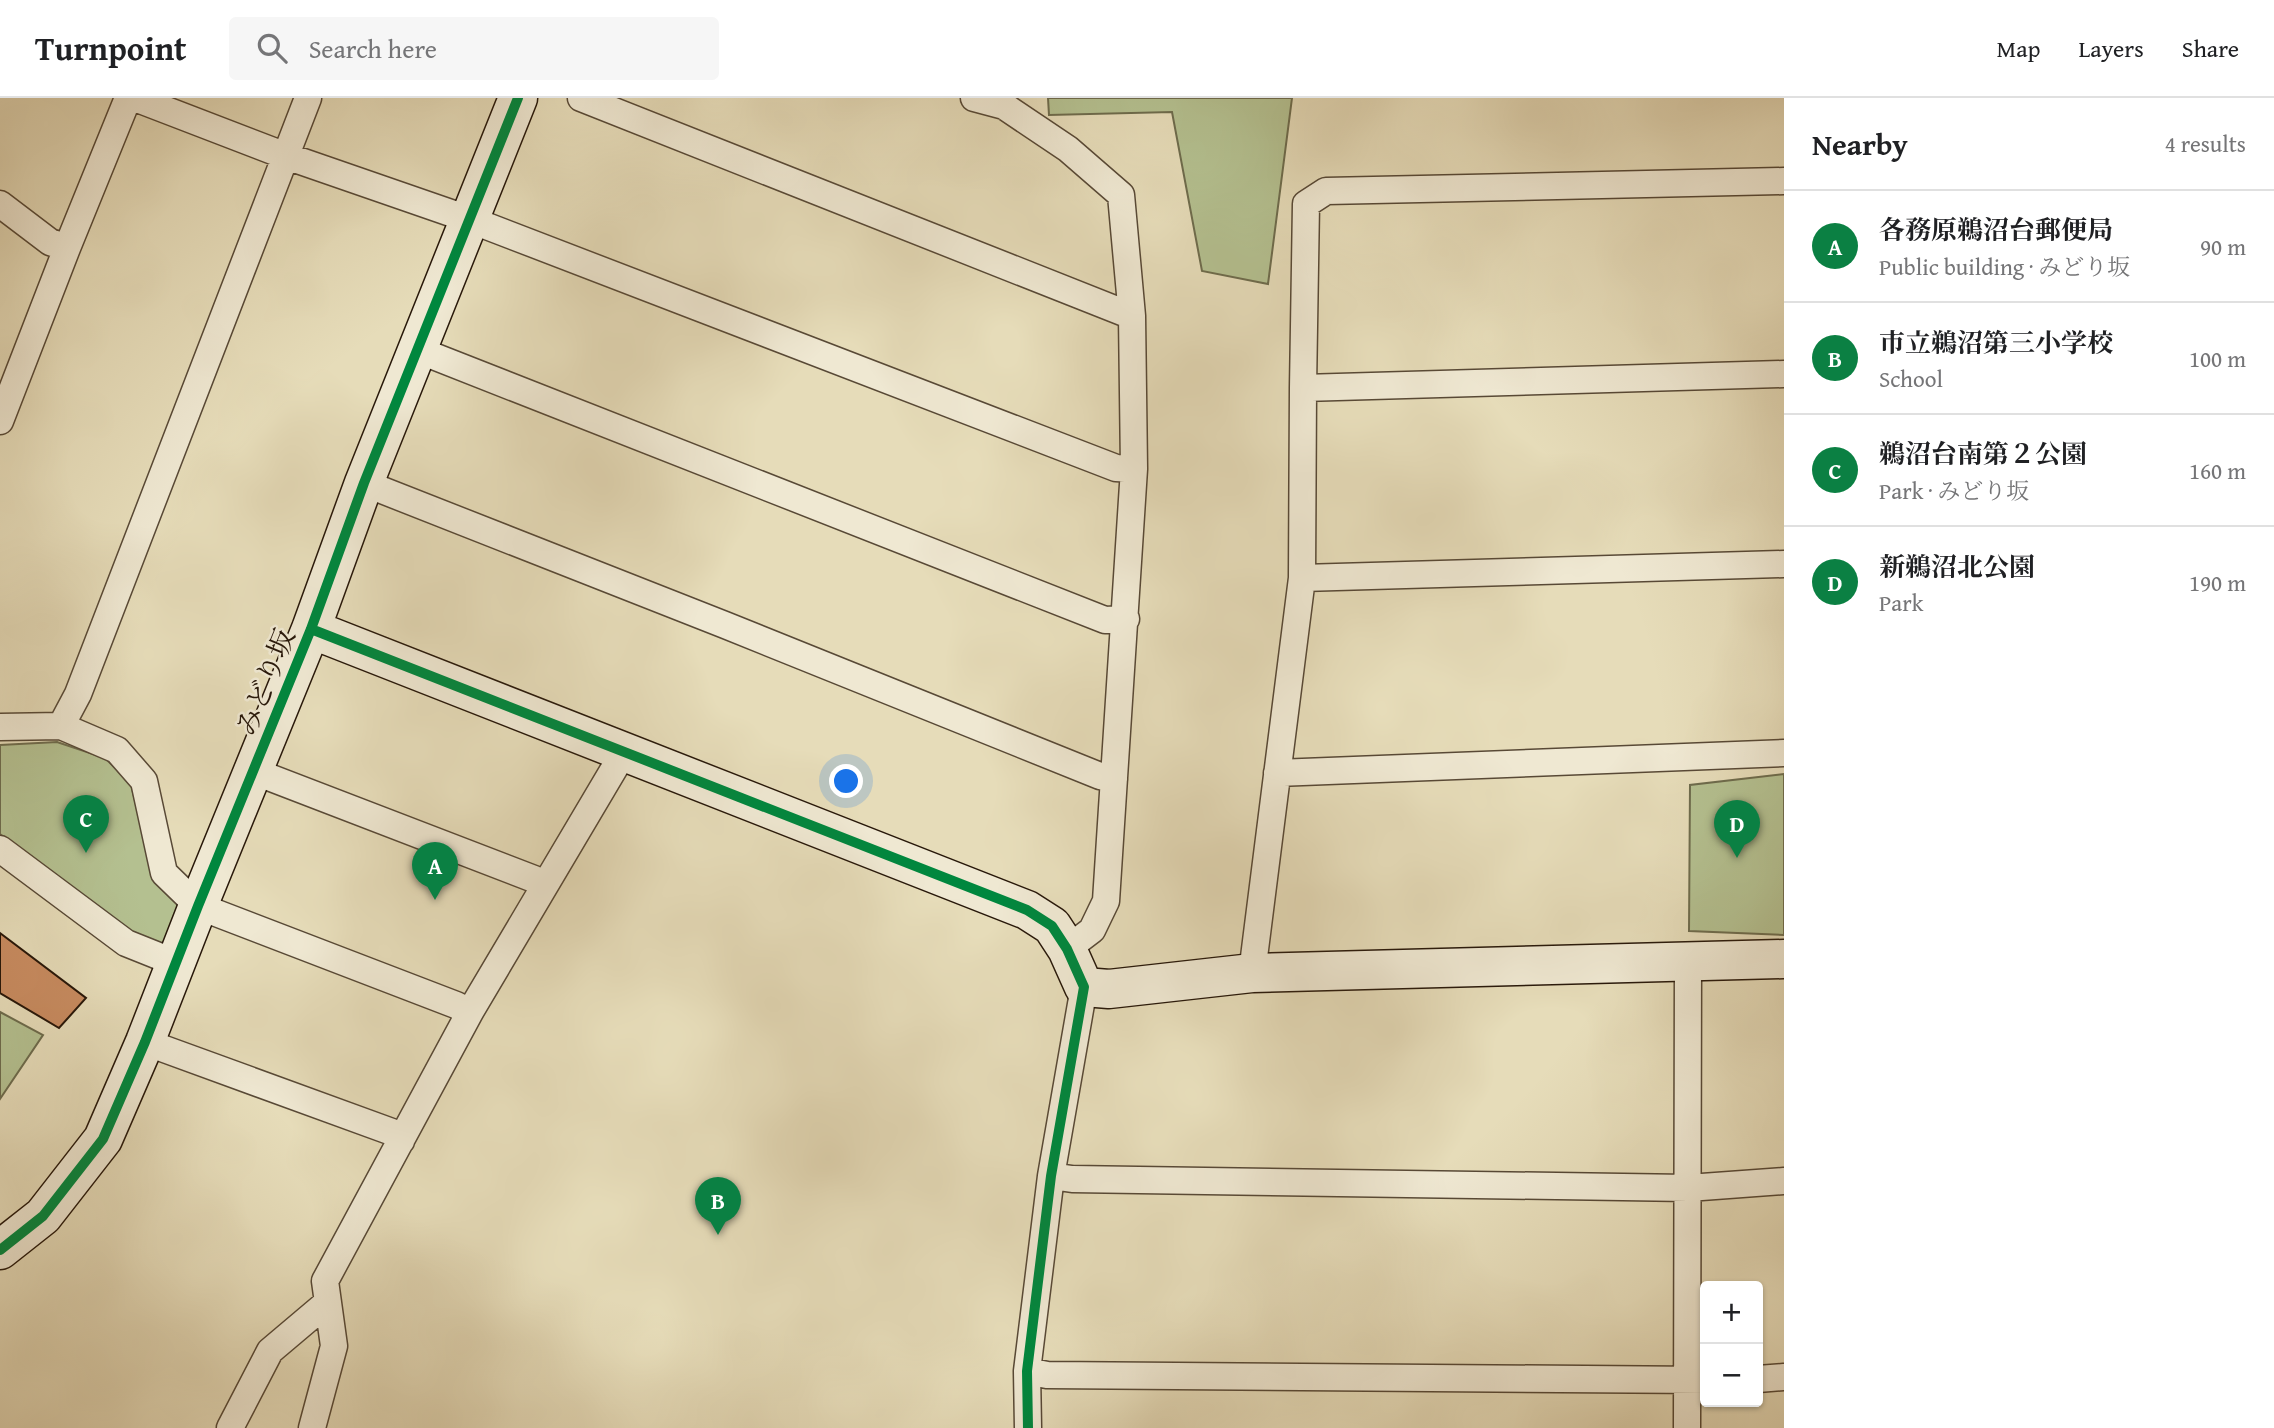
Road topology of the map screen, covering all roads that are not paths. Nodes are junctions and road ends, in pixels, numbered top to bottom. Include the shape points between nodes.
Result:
1 (128, 98) edge
2 (135, 98) edge
3 (308, 98) edge
4 (518, 98) edge
5 (581, 98) edge
6 (974, 98) edge
7 (1006, 102) edge
8 (286, 156) junction
9 (1784, 181) edge
10 (0, 204) edge
11 (471, 220) junction
12 (66, 248) junction
13 (1132, 316) junction
14 (418, 350) junction
15 (1784, 374) edge
16 (1303, 388) junction
17 (1, 418) edge
18 (1134, 469) junction
19 (364, 483) junction
20 (1784, 564) edge
21 (1302, 578) junction
22 (1126, 619) junction
23 (311, 629) junction
24 (61, 726) junction
25 (0, 727) edge
26 (624, 752) junction
27 (1784, 753) edge
28 (253, 771) junction
29 (1277, 773) junction
30 (1114, 779) junction
31 (0, 849) edge
32 (543, 887) junction
33 (198, 906) junction
34 (1067, 949) junction
35 (1784, 959) edge
36 (1688, 960) junction
37 (176, 963) junction
38 (1252, 973) junction
39 (1084, 987) junction
40 (470, 1012) junction
41 (145, 1042) junction
42 (401, 1141) junction
43 (1051, 1176) junction
44 (1784, 1181) edge
45 (1688, 1188) junction
46 (0, 1251) edge
47 (328, 1302) junction
48 (1027, 1371) junction
49 (1784, 1377) edge
50 (1763, 1379) edge
51 (1696, 1380) edge
52 (230, 1428) edge
53 (312, 1428) edge
54 (1028, 1428) edge
55 (1687, 1428) edge

1 - 12 street
2 - 8 street
3 - 8 street
4 - 11 street, みどり坂
5 - 13 street
6 - 7 street
7 - 13 street via 1121,195
8 - 11 street
8 - 24 street via 78,694
9 - 16 street via 1326,191 1306,204
10 - 12 street via 50,242
11 - 14 street, みどり坂
11 - 18 street via 1116,468
12 - 17 street
13 - 18 street
14 - 19 street, みどり坂
14 - 22 street via 1105,620
15 - 16 street
16 - 21 street
18 - 22 street
19 - 23 street, みどり坂
19 - 30 street
20 - 21 street
21 - 29 street
22 - 30 street
23 - 26 street
23 - 28 street, みどり坂
24 - 25 street
24 - 33 street via 117,750 144,780 164,873
26 - 32 street
26 - 34 street via 1027,911 1052,926
27 - 29 street
28 - 32 street via 534,879
28 - 33 street, みどり坂
29 - 38 street
30 - 34 street via 1106,901 1092,930
31 - 37 street via 126,943
32 - 40 street
33 - 37 street, みどり坂
33 - 40 street
34 - 39 street
35 - 36 street
36 - 38 street
36 - 45 street
37 - 41 street, みどり坂
38 - 39 street via 1109,989
39 - 43 street
40 - 42 street
41 - 42 street via 392,1132
41 - 46 street, みどり坂 via 103,1139 43,1216
42 - 47 street via 325,1281
43 - 45 street
43 - 48 street
44 - 45 street
45 - 51 street
47 - 52 street via 270,1351
47 - 53 street via 334,1346
48 - 51 street via 1047,1375
48 - 54 street
49 - 50 street
51 - 55 street

